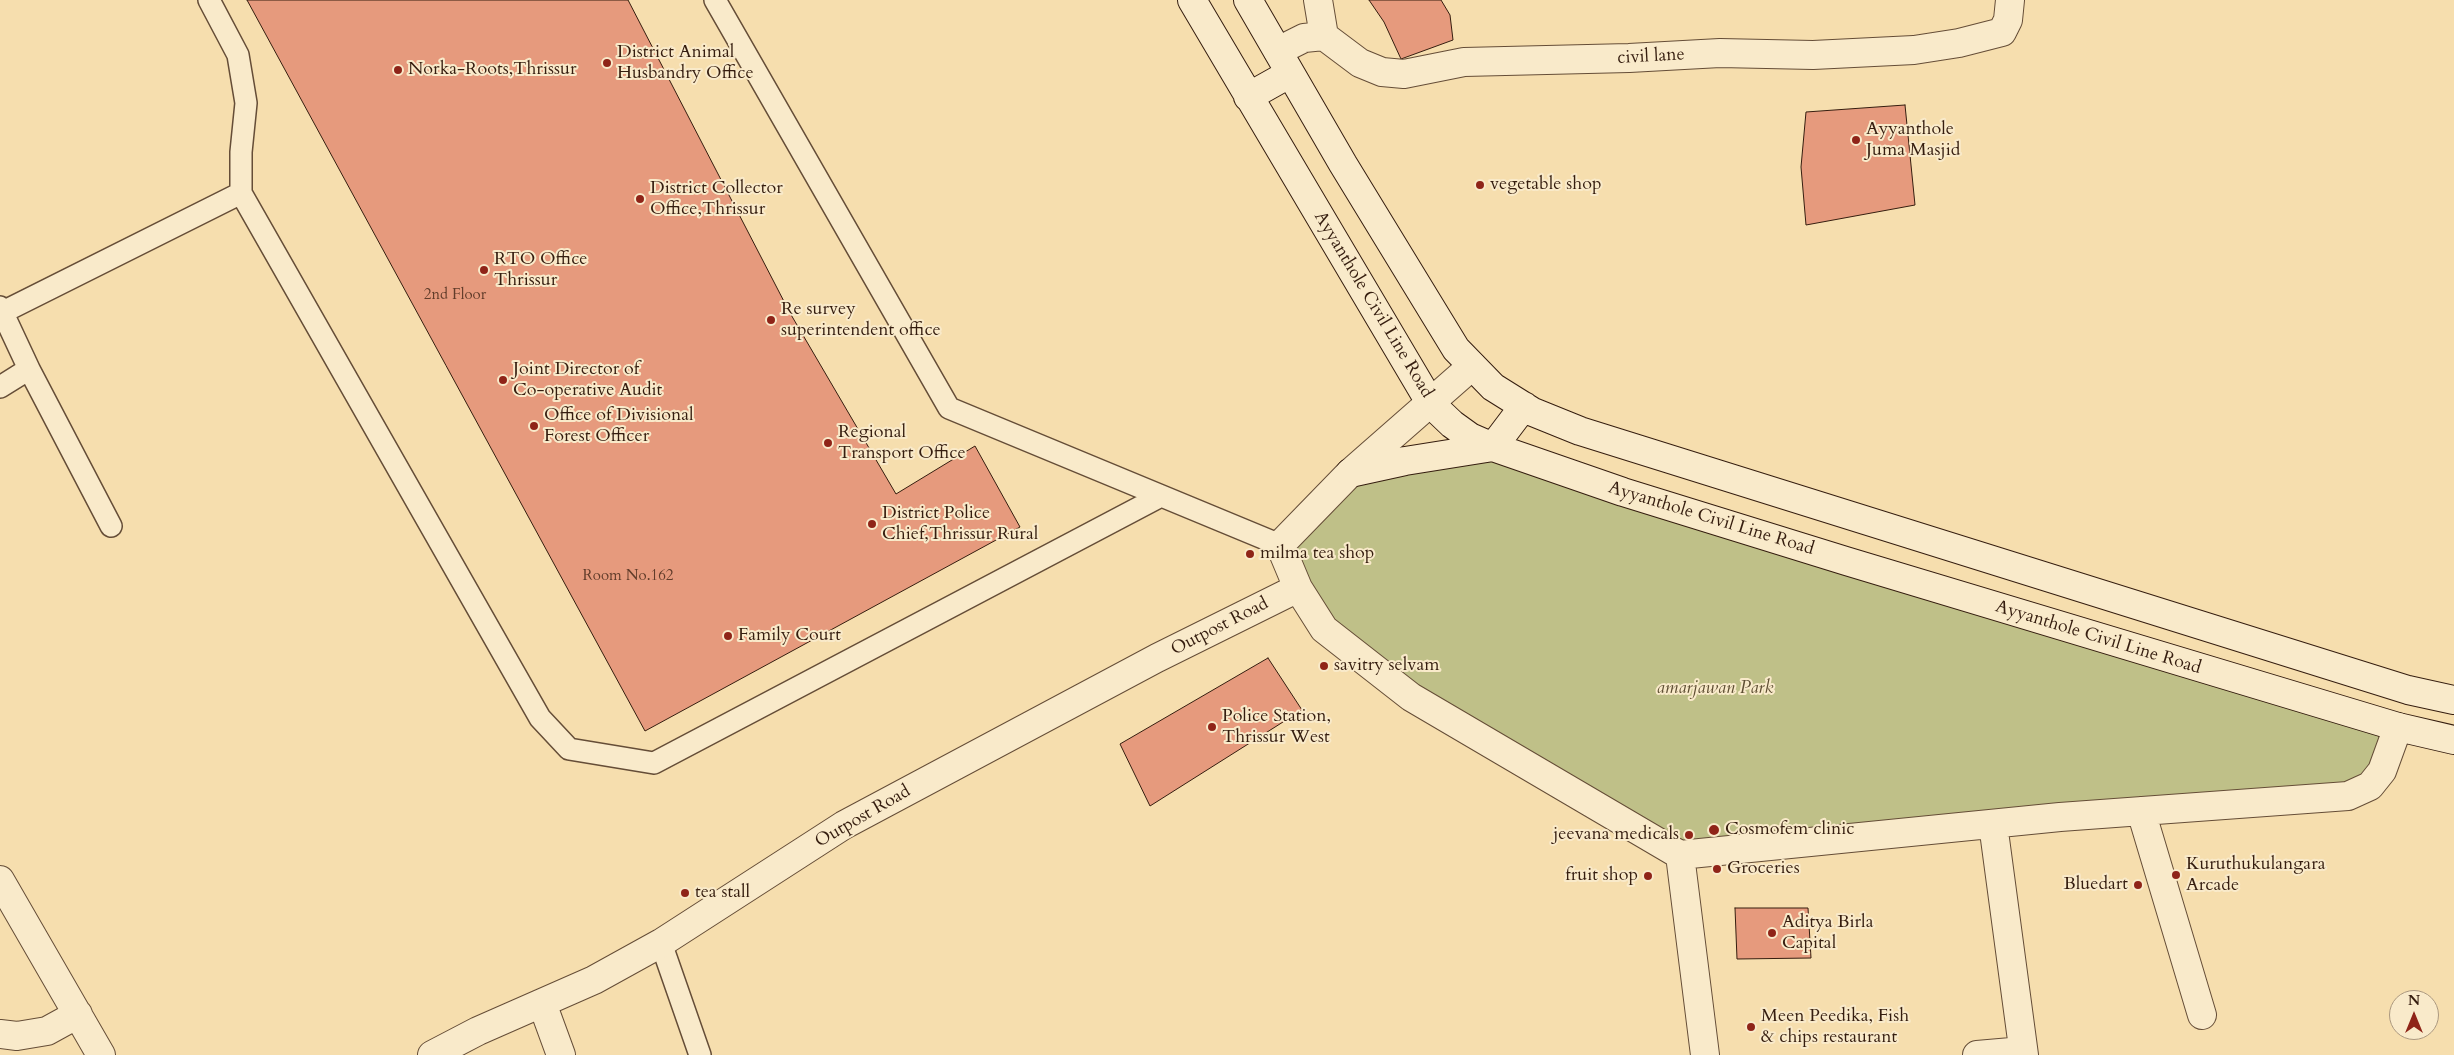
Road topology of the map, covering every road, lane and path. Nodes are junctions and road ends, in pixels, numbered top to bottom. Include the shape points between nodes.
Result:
1 (209, 0) edge
2 (715, 0) edge
3 (1192, 0) edge
4 (1248, 0) edge
5 (1318, 0) edge
6 (2010, 0) edge
7 (1324, 36) junction
8 (1284, 62) junction
9 (1248, 97) junction
10 (241, 193) junction
11 (1, 310) edge
12 (1472, 366) junction
13 (29, 369) junction
14 (0, 387) edge
15 (1431, 404) junction
16 (1524, 406) junction
17 (1493, 447) junction
18 (1350, 473) junction
19 (1161, 496) junction
20 (111, 526) dead end
21 (1280, 545) junction
22 (1298, 588) junction
23 (2454, 700) edge
24 (2398, 727) junction
25 (2454, 740) edge
26 (2140, 811) junction
27 (1993, 824) junction
28 (1680, 855) junction
29 (0, 880) edge
30 (661, 943) junction
31 (542, 1003) junction
32 (78, 1014) junction
33 (2202, 1015) dead end
34 (0, 1034) edge
35 (2023, 1053) edge
36 (101, 1055) edge
37 (432, 1055) edge
38 (561, 1055) edge
39 (700, 1055) edge
40 (1705, 1055) edge
41 (1977, 1055) edge

1 - 10 lane via 238,55 246,103
2 - 19 lane via 949,408
3 - 9 street, Ayyanthole Civil Line Road
4 - 8 street
5 - 7 street
6 - 7 street, civil lane via 2008,20 2002,32 1959,43 1895,52 1720,53 1464,62 1404,74 1382,72 1360,63
7 - 8 street via 1304,38
8 - 9 street
8 - 12 street via 1418,289 1456,349
9 - 15 street, Ayyanthole Civil Line Road
10 - 11 lane
10 - 19 lane via 540,718 569,749 654,763
11 - 13 lane
12 - 15 street
12 - 16 street via 1493,387
13 - 14 lane
13 - 20 lane
15 - 17 street, Ayyanthole Civil Line Road via 1470,437
15 - 18 street
16 - 17 street
16 - 23 street via 1580,431 2408,690
17 - 18 street
17 - 24 street, Ayyanthole Civil Line Road via 1790,544
18 - 21 street
19 - 21 lane
21 - 22 street
22 - 28 street via 1324,629 1411,697
22 - 30 street, Outpost Road via 1157,658 844,825
24 - 25 street, Ayyanthole Civil Line Road
24 - 26 street via 2382,772 2370,786 2348,796
26 - 27 street
26 - 33 street
27 - 28 street
27 - 35 street
28 - 40 street
29 - 32 street
30 - 31 street, Outpost Road via 594,980
30 - 39 lane
31 - 37 street, Outpost Road
31 - 38 street
32 - 34 street via 47,1031 18,1036
32 - 36 street
35 - 41 street

